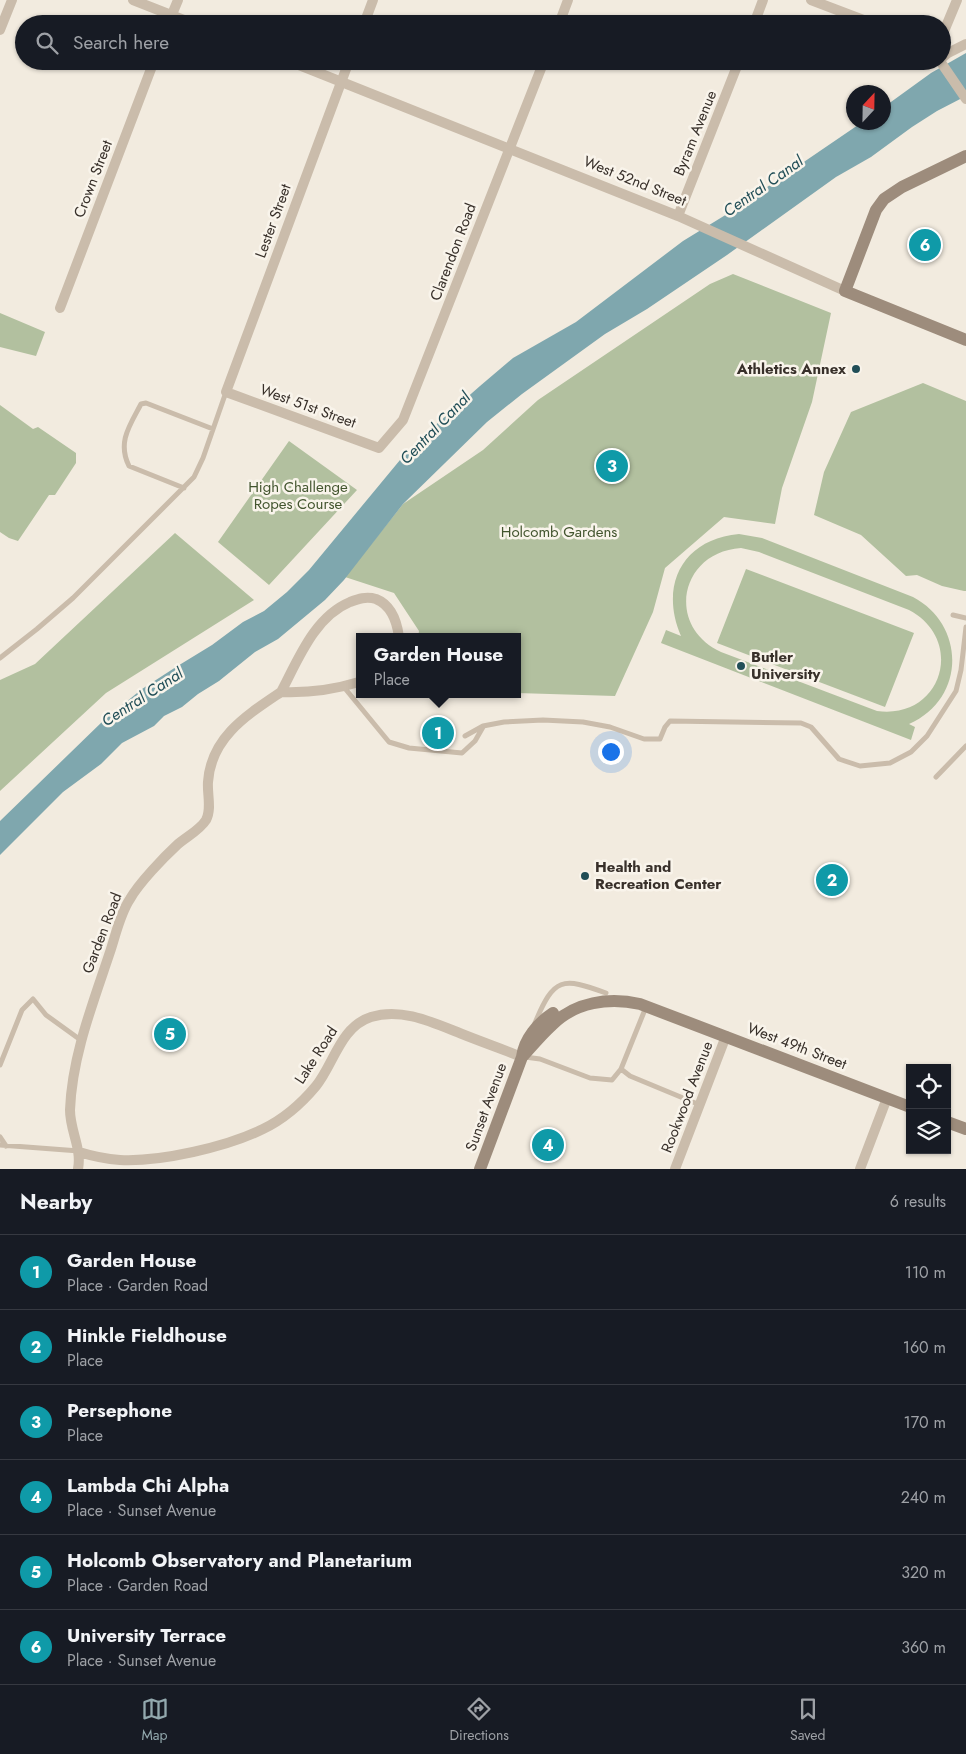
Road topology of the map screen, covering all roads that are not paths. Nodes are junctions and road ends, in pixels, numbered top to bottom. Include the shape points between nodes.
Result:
1 (12, 0) edge
2 (133, 0) edge
3 (178, 0) edge
4 (373, 0) edge
5 (568, 0) edge
6 (763, 0) edge
7 (811, 0) edge
8 (956, 0) edge
9 (162, 15) edge
10 (172, 15) edge
11 (367, 15) edge
12 (562, 15) edge
13 (757, 15) edge
14 (850, 15) edge
15 (950, 15) edge
16 (0, 30) edge
17 (966, 44) edge
18 (951, 52) edge
19 (151, 70) edge
20 (311, 70) edge
21 (346, 70) edge
22 (540, 70) edge
23 (735, 70) edge
24 (946, 70) edge
25 (341, 82) junction
26 (966, 99) edge
27 (509, 149) junction
28 (966, 156) edge
29 (678, 216) junction
30 (845, 291) junction
31 (60, 308) dead end
32 (966, 340) edge
33 (226, 392) junction
34 (213, 429) junction
35 (379, 448) joint
36 (184, 488) junction
37 (953, 615) dead end
38 (966, 618) edge
39 (966, 627) edge
40 (397, 633) edge
41 (0, 658) edge
42 (356, 683) edge
43 (343, 686) junction
44 (281, 692) junction
45 (483, 726) junction
46 (465, 736) dead end
47 (966, 746) edge
48 (936, 778) dead end
49 (606, 993) junction
50 (629, 998) junction
51 (646, 1007) junction
52 (672, 1016) junction
53 (531, 1034) junction
54 (726, 1036) junction
55 (82, 1041) junction
56 (522, 1057) junction
57 (0, 1065) edge
58 (621, 1068) junction
59 (888, 1098) junction
60 (700, 1105) junction
61 (906, 1105) edge
62 (951, 1123) edge
63 (966, 1129) edge
64 (0, 1137) edge
65 (3, 1146) edge
66 (79, 1152) junction
67 (155, 1158) junction
68 (78, 1169) edge
69 (152, 1169) edge
70 (480, 1169) edge
71 (675, 1169) edge
72 (860, 1169) edge

1 - 16 street
2 - 9 street
3 - 10 street
4 - 11 street
5 - 12 street
6 - 13 street
7 - 14 street
8 - 15 street
17 - 18 street
19 - 31 street, Crown Street
20 - 25 street, West 52nd Street
21 - 25 street, Lester Street
22 - 27 street, Clarendon Road
23 - 29 street, Byram Avenue
24 - 26 street
25 - 27 street, West 52nd Street
25 - 33 street, Lester Street
27 - 29 street, West 52nd Street
27 - 35 street, Clarendon Road via 403,420
28 - 30 street via 902,187 879,204
29 - 30 street, West 52nd Street
30 - 32 street, West 52nd Street
33 - 34 lane
33 - 35 street, West 51st Street
34 - 36 lane via 194,477
34 - 36 lane via 146,403 140,404 126,432 123,444 129,466
36 - 41 lane via 73,598
37 - 38 lane
39 - 45 lane via 956,691 927,736 911,752 890,763 860,766 839,759 811,727 801,723 670,721 660,739 644,739 583,722 543,720
40 - 44 street, Garden Road via 392,615 383,603 365,598 346,604 333,612 315,631
42 - 43 street
43 - 44 street
43 - 45 lane via 389,742 409,748 462,754
44 - 55 street, Garden Road via 236,723 224,738 210,770 209,809 205,821 176,846 128,900
45 - 46 lane
47 - 48 lane
49 - 50 street, Sunset Avenue
49 - 53 street, Sunset Avenue via 563,1007 548,1016
49 - 53 lane via 580,984 564,984 554,989 542,1005
50 - 51 street, West 49th Street
50 - 52 street, West 49th Street via 658,1003
50 - 56 street, Sunset Avenue via 590,1003 565,1015 552,1024
51 - 52 street, West 49th Street
51 - 58 lane
52 - 54 street, West 49th Street
53 - 56 street, Sunset Avenue via 523,1047
54 - 59 street, West 49th Street
54 - 60 street, Rookwood Avenue
55 - 57 lane via 46,1015 33,999 22,1010
55 - 66 street, Garden Road via 70,1110
56 - 58 lane via 540,1059 590,1078 612,1080
56 - 67 street, Lake Road via 418,1018 397,1014 371,1017 348,1032 319,1082 285,1116 244,1137
56 - 70 street, Sunset Avenue
58 - 60 lane via 630,1076
59 - 61 street, West 49th Street
59 - 72 street
60 - 71 street, Rookwood Avenue
62 - 63 street
64 - 65 lane
65 - 66 lane
66 - 67 street, Lake Road via 120,1160
66 - 68 street, Garden Road
67 - 69 street

